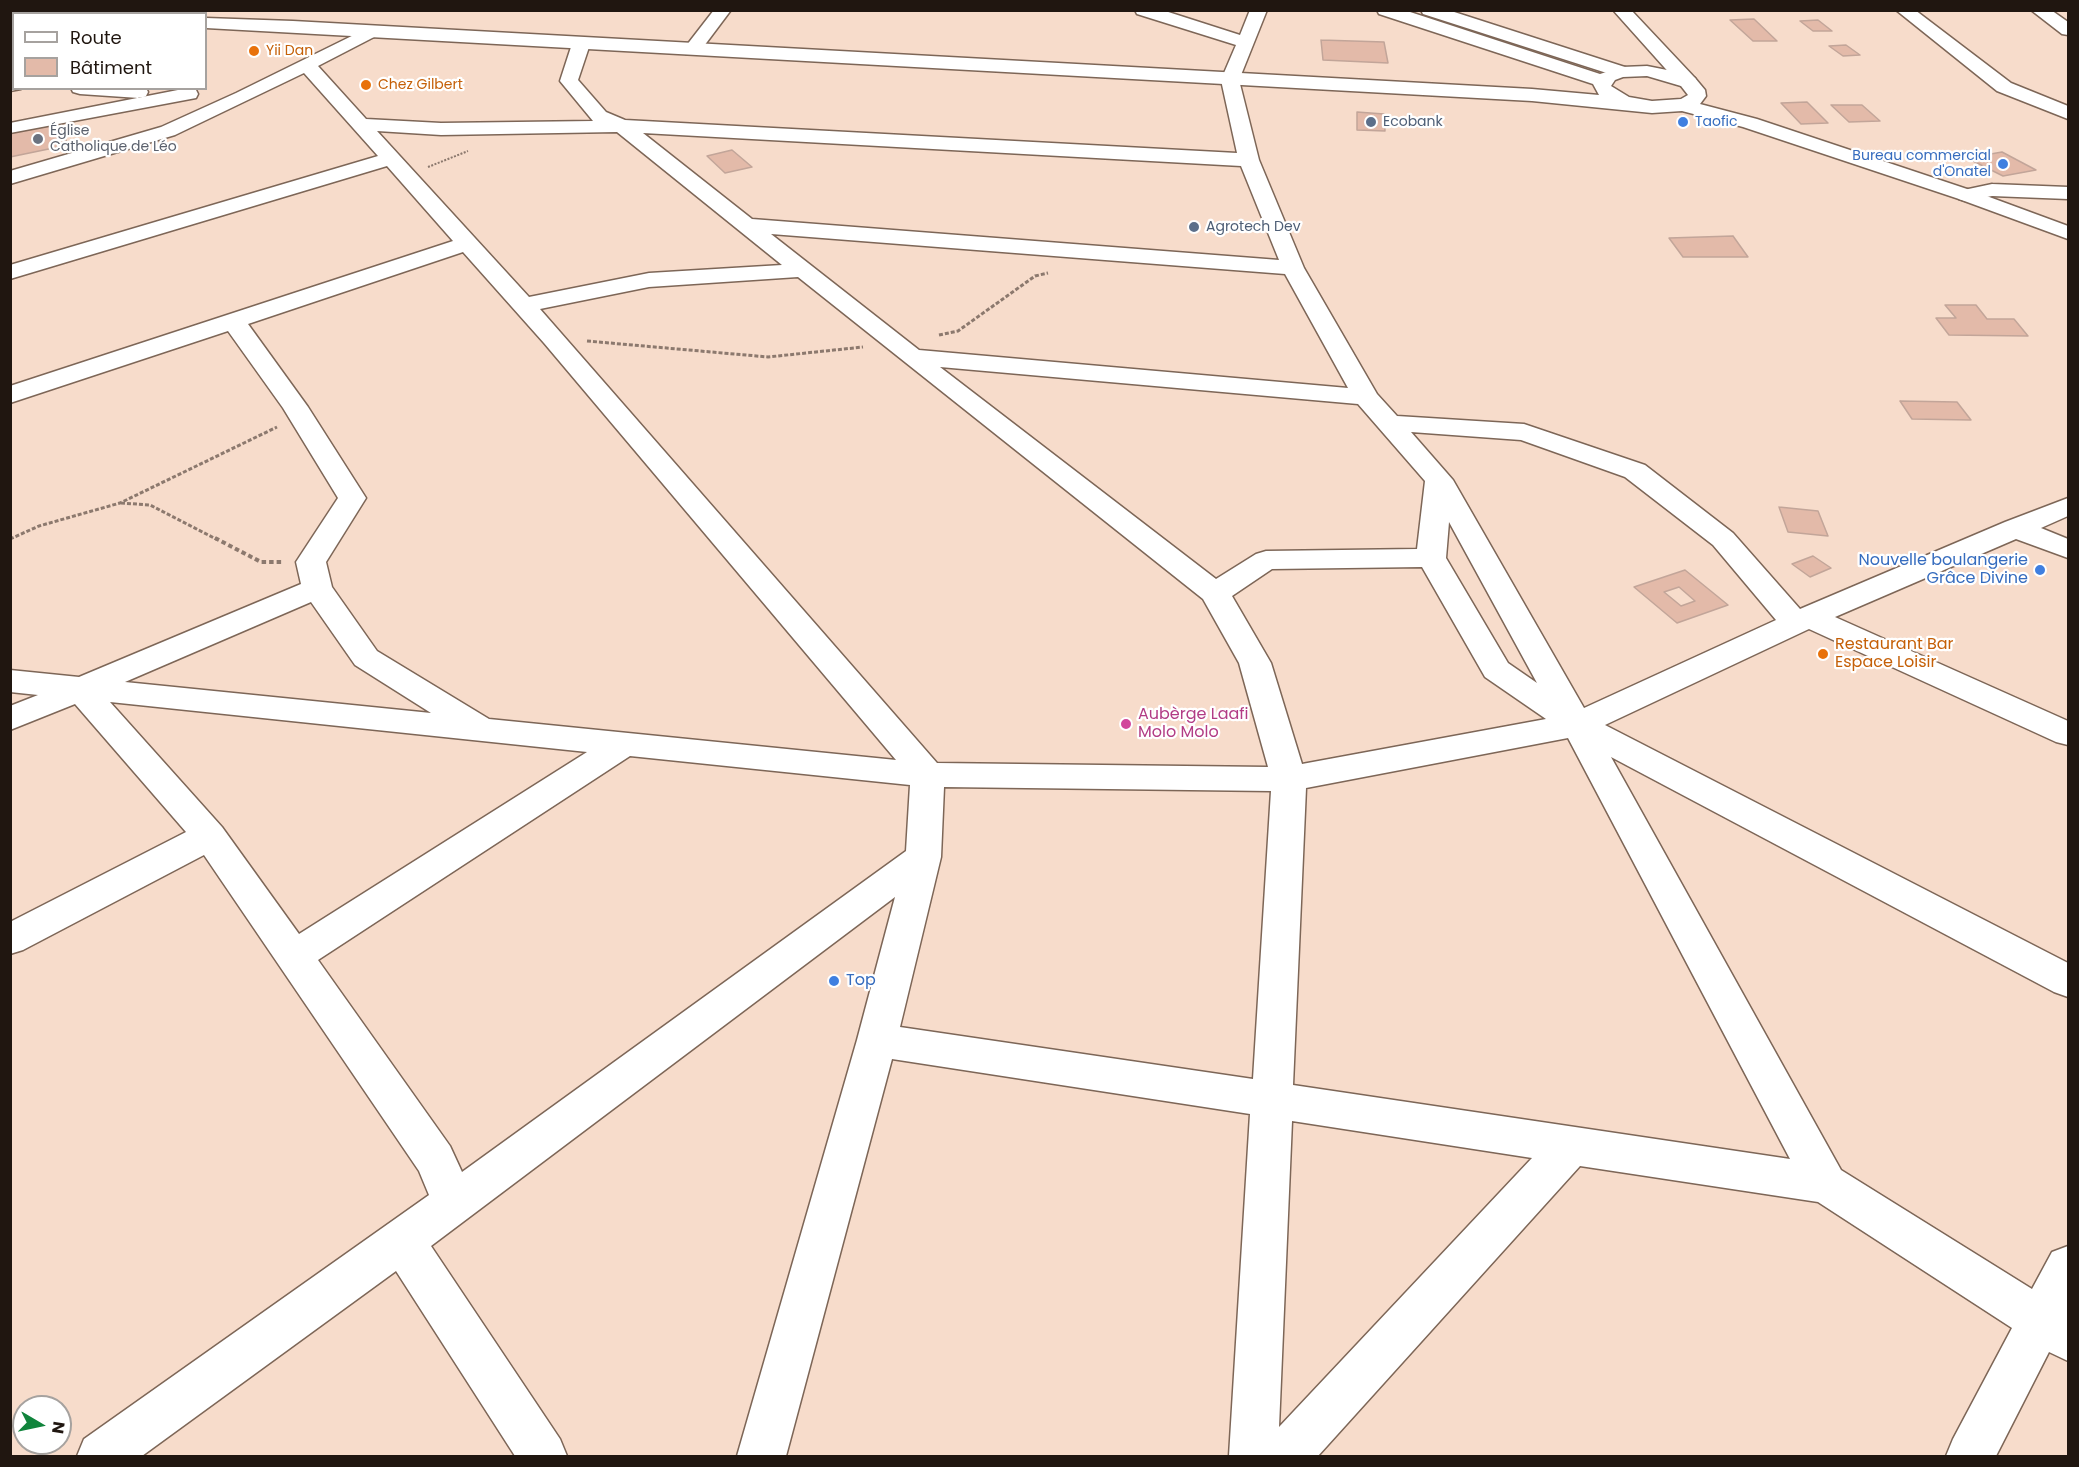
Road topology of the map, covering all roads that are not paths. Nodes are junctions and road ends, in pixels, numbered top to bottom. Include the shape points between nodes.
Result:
1 (78, 10) edge
2 (359, 10) edge
3 (723, 10) edge
4 (1259, 10) edge
5 (1385, 10) edge
6 (1429, 10) edge
7 (1904, 10) edge
8 (2038, 10) edge
9 (1140, 11) edge
10 (100, 12) edge
11 (328, 12) edge
12 (1627, 17) edge
13 (207, 20) edge
14 (207, 20) edge
15 (293, 26) junction
16 (2068, 30) edge
17 (370, 32) junction
18 (1520, 38) junction
19 (1246, 43) junction
20 (581, 44) junction
21 (1502, 48) junction
22 (692, 50) junction
23 (307, 65) junction
24 (1561, 66) junction
25 (1628, 71) junction
26 (1230, 80) junction
27 (1602, 83) junction
28 (1692, 86) junction
29 (116, 90) edge
30 (189, 94) junction
31 (1532, 95) junction
32 (243, 97) junction
33 (1635, 104) junction
34 (1682, 105) junction
35 (2068, 113) edge
36 (1750, 123) junction
37 (360, 124) junction
38 (622, 126) junction
39 (14, 128) dead end
40 (391, 158) junction
41 (1249, 160) junction
42 (10, 178) edge
43 (2068, 193) edge
44 (1966, 195) junction
45 (745, 225) junction
46 (2068, 233) edge
47 (468, 243) junction
48 (1293, 268) junction
49 (803, 270) junction
50 (10, 272) edge
51 (524, 305) junction
52 (234, 322) junction
53 (912, 357) junction
54 (10, 395) edge
55 (1366, 397) junction
56 (1387, 423) junction
57 (1439, 480) junction
58 (2068, 506) edge
59 (2015, 528) junction
60 (2068, 549) edge
61 (1431, 558) junction
62 (314, 575) junction
63 (1215, 593) junction
64 (1802, 620) junction
65 (10, 681) edge
66 (79, 688) junction
67 (10, 718) edge
68 (1577, 725) junction
69 (481, 729) junction
70 (2068, 734) edge
71 (626, 743) junction
72 (928, 775) junction
73 (1289, 779) junction
74 (210, 836) junction
75 (923, 857) junction
76 (10, 939) edge
77 (294, 956) junction
78 (2068, 981) edge
79 (877, 1040) junction
80 (1273, 1098) junction
81 (1573, 1144) junction
82 (1826, 1184) junction
83 (454, 1202) junction
84 (402, 1241) junction
85 (2068, 1267) edge
86 (2055, 1330) edge
87 (103, 1456) edge
88 (543, 1456) edge
89 (761, 1456) edge
90 (1253, 1456) edge
91 (1285, 1456) edge
92 (1970, 1456) edge

1 - 10 street
2 - 17 street via 360,20
3 - 22 street
4 - 19 street
5 - 21 street
6 - 18 street
7 - 35 street via 2004,87
8 - 16 street
9 - 19 street
11 - 13 street
11 - 15 street
12 - 25 street via 1646,55
12 - 28 street
14 - 15 street
15 - 17 street
17 - 20 street
17 - 23 street
18 - 21 street
18 - 25 street
19 - 26 street
20 - 22 street
20 - 38 street via 570,81 600,116
21 - 24 street
22 - 26 street
23 - 32 street
23 - 37 street
24 - 25 street
24 - 27 street
25 - 27 street via 1609,76
25 - 28 street via 1662,74
26 - 31 street
26 - 41 street
27 - 31 street
27 - 33 street via 1612,96
28 - 34 street via 1697,96
28 - 36 street
29 - 30 street
30 - 32 street
30 - 39 street
31 - 33 street
32 - 42 street via 168,131
33 - 34 street
34 - 36 street
36 - 44 street
37 - 38 street via 441,129
37 - 40 street
38 - 41 street
38 - 45 street
40 - 47 street
40 - 50 street
41 - 48 street
43 - 44 street via 1992,190
44 - 46 street
45 - 48 street
45 - 49 street
47 - 51 street
47 - 52 street
48 - 55 street
49 - 51 street via 649,280
49 - 53 street
51 - 72 street
52 - 54 street
52 - 62 street via 295,407 352,498
53 - 55 street
53 - 63 street
55 - 56 street
56 - 57 street
56 - 64 street via 1524,432 1635,471 1724,539
57 - 61 street
57 - 68 street
58 - 59 street
59 - 60 street
59 - 64 street
61 - 63 street via 1266,560
61 - 68 street via 1496,670
62 - 66 street
62 - 69 street via 366,658
63 - 73 street via 1255,663
64 - 68 street
64 - 70 street
65 - 66 street
66 - 67 street
66 - 69 street
66 - 74 street
68 - 73 street
68 - 78 street
68 - 82 street
69 - 71 street
71 - 72 street
71 - 77 street
72 - 73 street
72 - 75 street
73 - 80 street
74 - 76 street
74 - 77 street
75 - 79 street
75 - 83 street
77 - 83 street via 435,1159
79 - 80 street
79 - 89 street
80 - 81 street
80 - 90 street
81 - 82 street
81 - 91 street
82 - 86 street
83 - 84 street
84 - 87 street
84 - 88 street
85 - 86 street
86 - 92 street

